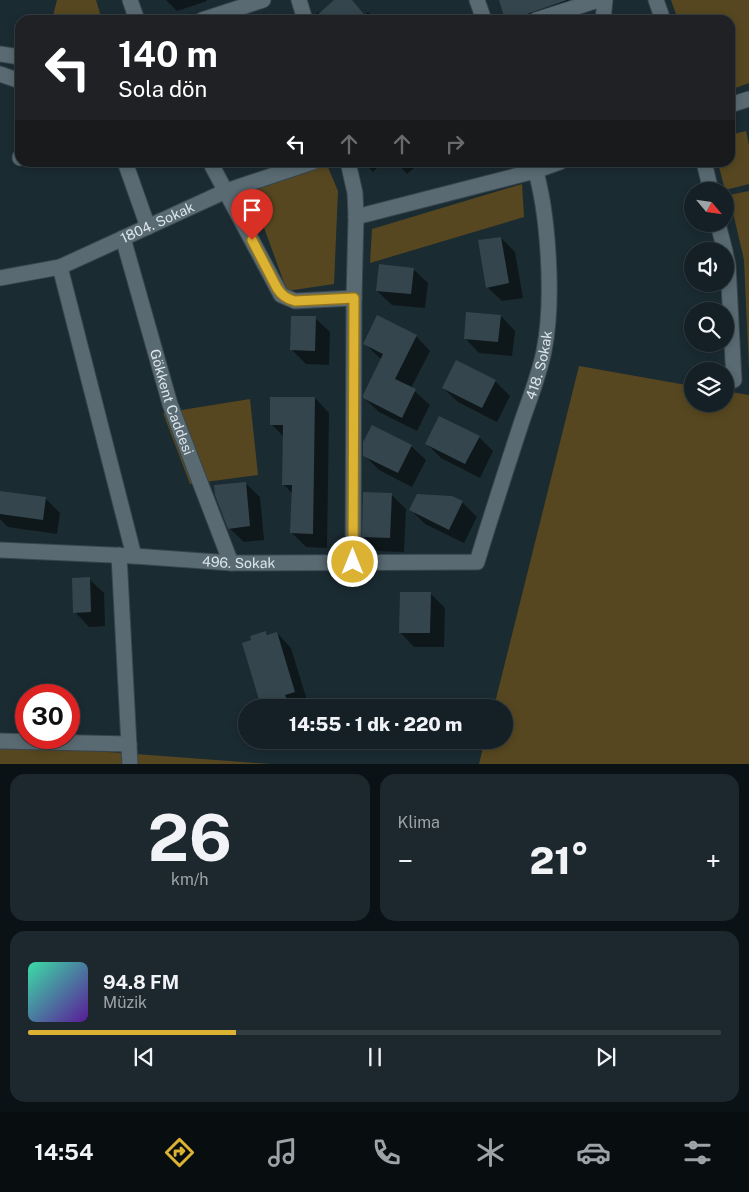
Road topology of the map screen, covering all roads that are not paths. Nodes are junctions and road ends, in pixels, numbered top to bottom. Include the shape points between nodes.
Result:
1 (130, 0) edge
2 (263, 0) edge
3 (299, 0) edge
4 (478, 0) edge
5 (598, 0) edge
6 (605, 0) edge
7 (656, 0) edge
8 (135, 15) edge
9 (217, 15) edge
10 (304, 15) edge
11 (482, 15) edge
12 (552, 15) edge
13 (604, 15) edge
14 (660, 15) edge
15 (0, 54) edge
16 (15, 56) edge
17 (0, 74) edge
18 (15, 79) edge
19 (749, 99) edge
20 (735, 103) edge
21 (127, 167) edge
22 (213, 167) edge
23 (298, 167) edge
24 (349, 167) edge
25 (534, 167) edge
26 (705, 167) edge
27 (709, 182) edge
28 (226, 191) junction
29 (356, 217) junction
30 (148, 226) junction
31 (122, 238) junction
32 (60, 266) junction
33 (0, 278) edge
34 (729, 292) edge
35 (354, 298) junction
36 (733, 362) edge
37 (0, 550) edge
38 (126, 555) junction
39 (353, 562) junction
40 (476, 562) joint
41 (231, 563) junction
42 (0, 741) edge
43 (129, 744) junction
44 (130, 764) edge

1 - 8 street
2 - 9 street
3 - 10 street
4 - 11 street
5 - 12 street
6 - 13 street
7 - 14 street
15 - 16 street
17 - 18 street
19 - 20 street
21 - 30 street
22 - 28 street
23 - 28 street, 1804. Sokak
24 - 29 street
25 - 29 street
25 - 40 street, 418. Sokak via 547,258 547,334 539,372
26 - 27 street
28 - 30 street, 1804. Sokak
28 - 35 street via 281,295 295,301
29 - 35 street
30 - 31 street, 1804. Sokak
31 - 32 street, 1804. Sokak
31 - 41 street, Gökkent Caddesi via 170,404
32 - 33 street, 1804. Sokak
32 - 38 street
34 - 36 street
35 - 39 street
37 - 38 street, 496. Sokak
38 - 41 street, 496. Sokak
38 - 43 street
39 - 40 street, 496. Sokak
39 - 41 street, 496. Sokak
42 - 43 street
43 - 44 street

